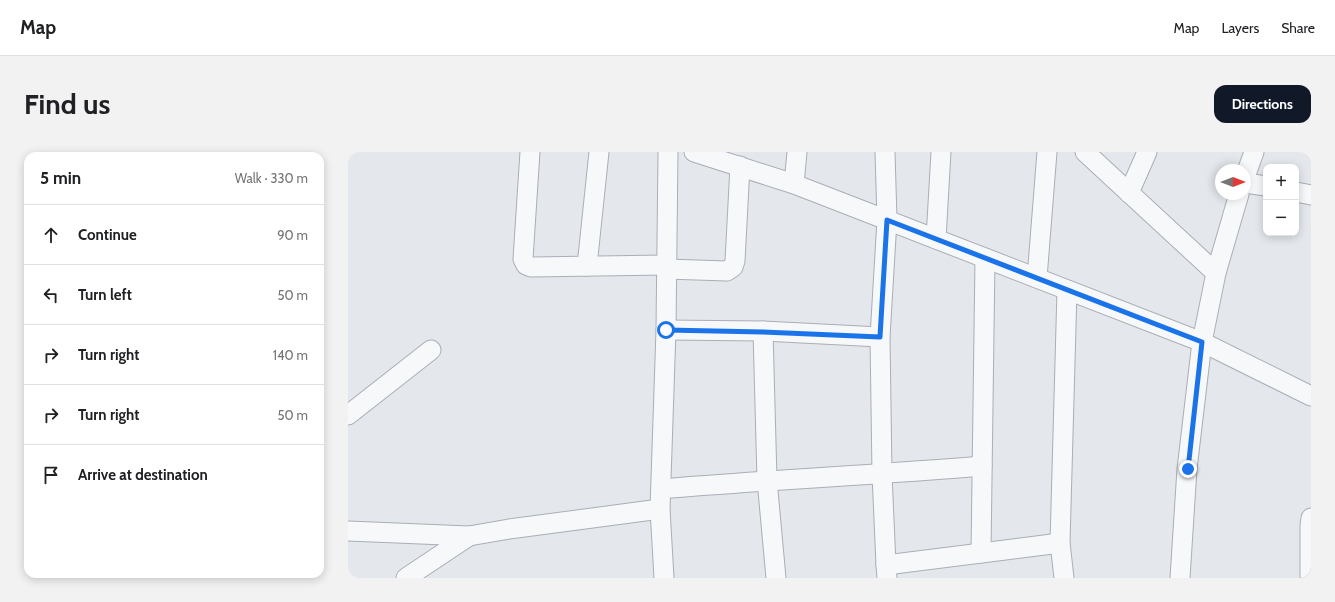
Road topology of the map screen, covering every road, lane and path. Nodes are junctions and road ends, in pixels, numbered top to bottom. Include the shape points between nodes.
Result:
1 (530, 152) edge
2 (599, 152) edge
3 (668, 152) edge
4 (694, 152) edge
5 (797, 152) edge
6 (885, 152) edge
7 (942, 152) edge
8 (1047, 152) edge
9 (1085, 152) edge
10 (1147, 152) edge
11 (1254, 152) edge
12 (1250, 164) edge
13 (740, 166) junction
14 (794, 184) junction
15 (1251, 184) edge
16 (1263, 186) edge
17 (1129, 193) junction
18 (1299, 193) edge
19 (1311, 195) edge
20 (1237, 200) edge
21 (887, 220) junction
22 (936, 239) junction
23 (985, 258) junction
24 (587, 266) junction
25 (666, 267) junction
26 (1216, 273) junction
27 (1037, 278) junction
28 (1067, 290) junction
29 (666, 330) junction
30 (763, 332) junction
31 (880, 337) junction
32 (1202, 342) junction
33 (431, 350) dead end
34 (1311, 396) edge
35 (348, 415) edge
36 (982, 466) junction
37 (882, 474) junction
38 (767, 480) junction
39 (661, 489) junction
40 (660, 509) junction
41 (1311, 523) edge
42 (348, 531) edge
43 (470, 536) junction
44 (1060, 543) junction
45 (981, 553) junction
46 (887, 572) edge
47 (406, 578) edge
48 (664, 578) edge
49 (776, 578) edge
50 (1064, 578) edge
51 (1180, 578) edge
52 (1310, 578) edge

1 - 24 street via 523,259 526,265
2 - 24 street
3 - 25 street
4 - 13 street
5 - 14 street
6 - 21 street
7 - 22 street
8 - 27 street
9 - 17 street
10 - 17 street
11 - 12 street
13 - 14 street
13 - 25 street via 733,267 727,271
14 - 21 street
15 - 16 street
17 - 26 street
18 - 19 street
20 - 26 street
21 - 22 street
21 - 31 street
22 - 23 street
23 - 27 street
23 - 36 street
24 - 25 street
25 - 29 street
26 - 32 street
27 - 28 street
28 - 32 street
28 - 44 street
29 - 30 street
29 - 39 street
30 - 31 street
30 - 38 street
31 - 37 street
32 - 34 street
32 - 51 street via 1188,469
33 - 35 street
36 - 37 street
36 - 45 street
37 - 38 street
37 - 46 street
38 - 39 street
38 - 49 street
39 - 40 street
40 - 43 street
40 - 48 street
41 - 52 street
42 - 43 street
43 - 47 street
44 - 45 street
44 - 50 street
45 - 46 street

